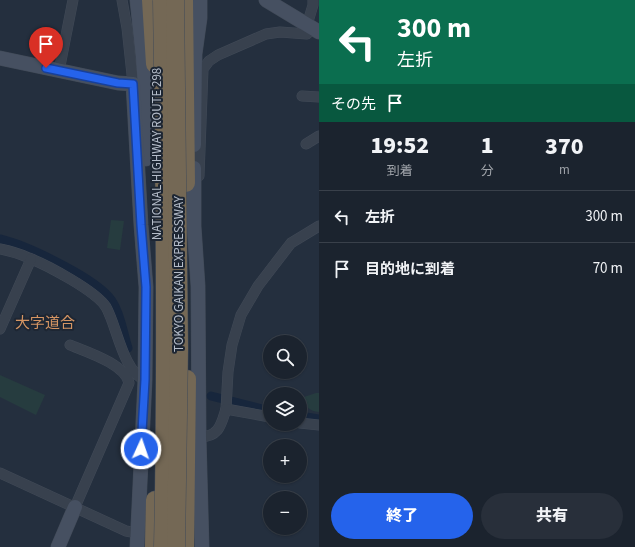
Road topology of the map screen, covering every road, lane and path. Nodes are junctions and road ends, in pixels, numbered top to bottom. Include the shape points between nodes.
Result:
1 (73, 0) edge
2 (122, 0) edge
3 (137, 0) edge
4 (150, 0) edge
5 (154, 0) edge
6 (162, 0) edge
7 (175, 0) edge
8 (184, 0) edge
9 (188, 0) edge
10 (200, 0) edge
11 (266, 0) edge
12 (313, 0) edge
13 (313, 28) edge
14 (0, 58) edge
15 (155, 64) junction
16 (195, 68) junction
17 (59, 70) junction
18 (136, 84) junction
19 (302, 96) dead end
20 (319, 97) edge
21 (319, 136) edge
22 (306, 144) dead end
23 (194, 226) junction
24 (319, 226) edge
25 (0, 249) edge
26 (31, 259) junction
27 (146, 287) junction
28 (0, 329) edge
29 (70, 345) dead end
30 (145, 380) junction
31 (226, 409) junction
32 (263, 416) edge
33 (307, 423) edge
34 (319, 425) edge
35 (194, 437) junction
36 (0, 473) edge
37 (75, 508) junction
38 (137, 540) edge
39 (58, 547) edge
40 (153, 547) edge
41 (163, 547) edge
42 (176, 547) edge
43 (186, 547) edge
44 (202, 547) edge

1 - 17 street
2 - 18 street
3 - 27 street via 146,101
4 - 15 highway
5 - 15 highway, NATIONAL HIGHWAY ROUTE 298
6 - 41 highway, TOKYO GAIKAN EXPRESSWAY, bridge via 165,347
7 - 42 highway, TOKYO GAIKAN EXPRESSWAY, bridge via 179,348
8 - 16 highway
9 - 16 highway
10 - 23 street via 195,54
11 - 13 street
12 - 13 street
13 - 16 street via 308,34 266,34
14 - 17 street
15 - 40 highway, NATIONAL HIGHWAY ROUTE 298 via 157,363
16 - 23 street via 199,200
16 - 43 highway
17 - 18 street via 118,83
18 - 27 street
19 - 20 street
21 - 22 street
23 - 35 street via 198,286
24 - 31 street via 291,244 258,286 242,315 232,345
25 - 26 street
26 - 28 street
26 - 30 street via 97,296 106,307 131,368 136,375
27 - 30 street
29 - 37 street via 112,362 129,383
30 - 38 street via 147,442
31 - 32 street
31 - 35 street via 213,435
33 - 34 street
35 - 44 street
36 - 37 street
37 - 38 street via 126,531
37 - 39 street

